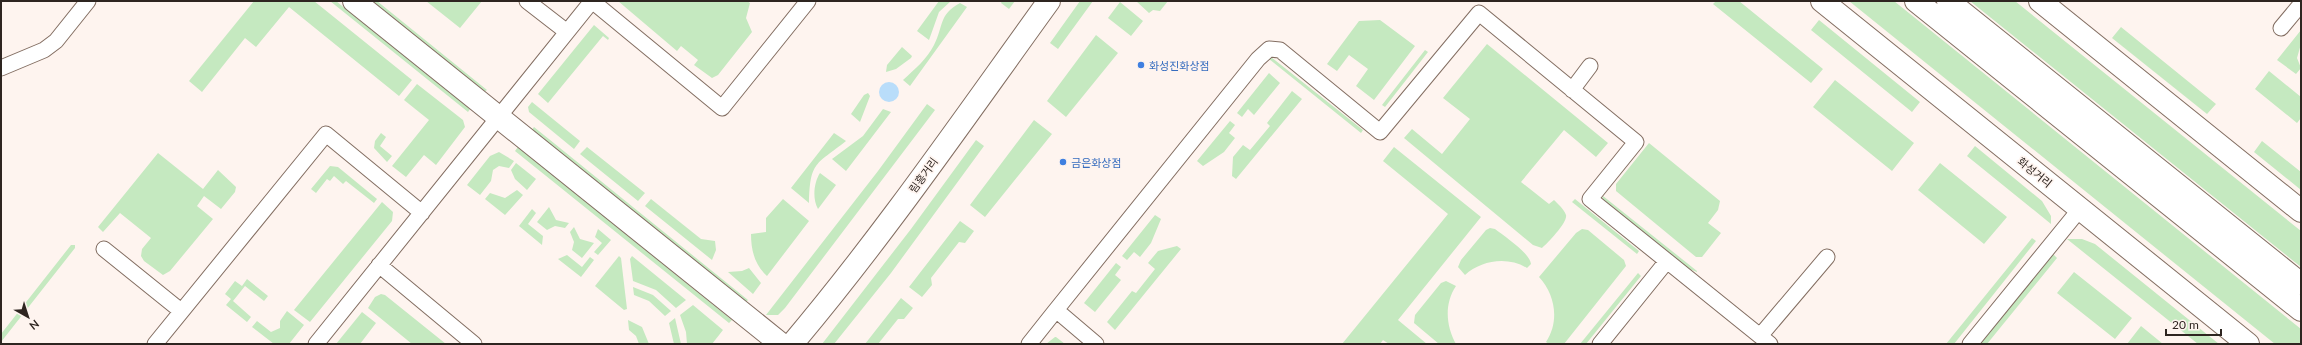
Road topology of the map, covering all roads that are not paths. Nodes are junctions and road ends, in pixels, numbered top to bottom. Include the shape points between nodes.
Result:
1 (88, 1) edge
2 (354, 1) edge
3 (527, 1) edge
4 (592, 1) edge
5 (808, 1) edge
6 (1049, 1) edge
7 (1822, 1) edge
8 (1916, 1) edge
9 (1948, 1) edge
10 (2040, 1) edge
11 (2301, 4) edge
12 (2281, 28) dead end
13 (567, 32) junction
14 (1590, 66) dead end
15 (1, 68) edge
16 (1572, 90) junction
17 (499, 118) junction
18 (2080, 209) junction
19 (2301, 210) edge
20 (422, 213) junction
21 (104, 249) dead end
22 (1826, 257) dead end
23 (1667, 261) junction
24 (379, 266) junction
25 (2301, 284) edge
26 (1056, 310) junction
27 (2301, 310) edge
28 (182, 311) junction
29 (1765, 340) edge
30 (155, 344) edge
31 (316, 344) edge
32 (474, 344) edge
33 (781, 344) edge
34 (792, 344) edge
35 (1029, 344) edge
36 (1096, 344) edge
37 (1600, 344) edge
38 (1970, 344) edge
39 (2248, 344) edge

1 - 15 street via 56,41 44,50
2 - 17 main road
3 - 13 street
4 - 5 street via 722,108
4 - 13 street
6 - 34 main road, 림흥거리 via 886,226 837,291
7 - 18 main road, 화성거리
8 - 27 main road
9 - 25 main road
10 - 19 main road
11 - 12 street
13 - 17 street
14 - 16 street
16 - 23 street via 1636,142 1590,199
16 - 26 street via 1480,13 1380,132 1280,50 1269,49 1258,59
17 - 20 street
17 - 33 main road
18 - 38 street
18 - 39 main road, 화성거리
20 - 24 street
20 - 28 street via 326,134
21 - 28 street
22 - 29 street
23 - 29 street
23 - 37 street
24 - 31 street
24 - 32 street
26 - 35 street
26 - 36 street
28 - 30 street

